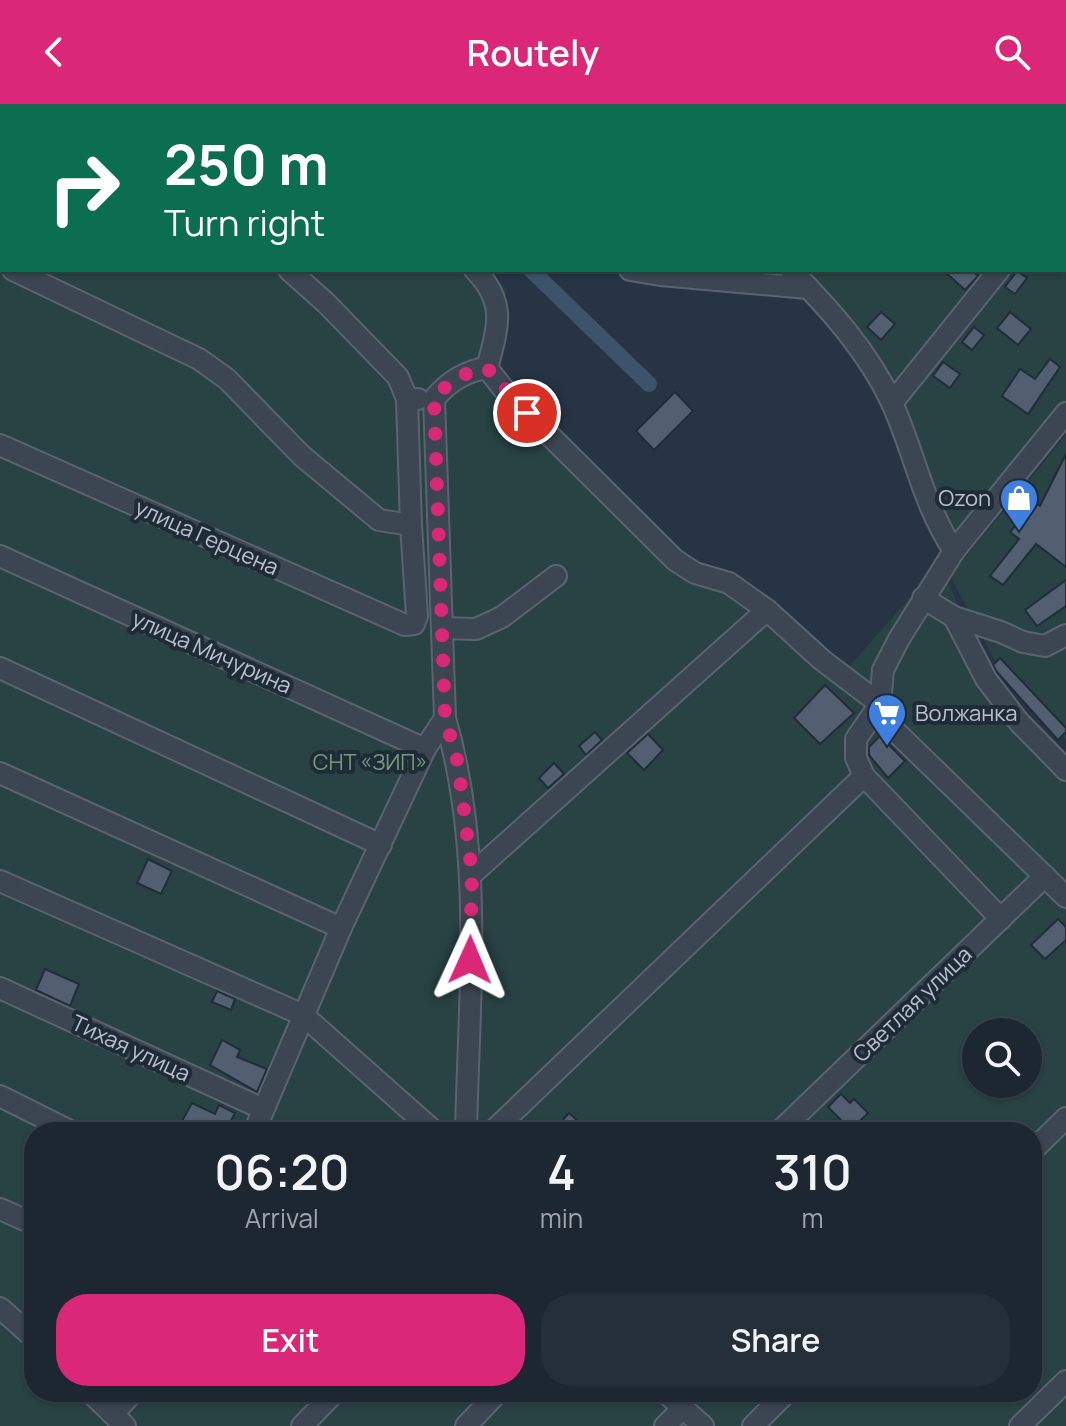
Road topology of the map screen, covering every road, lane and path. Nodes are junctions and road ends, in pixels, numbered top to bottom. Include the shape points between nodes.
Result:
1 (17, 272) edge
2 (291, 272) edge
3 (477, 272) edge
4 (642, 272) edge
5 (793, 272) edge
6 (993, 272) edge
7 (808, 288) junction
8 (487, 368) junction
9 (407, 399) junction
10 (434, 399) junction
11 (892, 403) junction
12 (1066, 413) edge
13 (0, 445) edge
14 (411, 525) junction
15 (954, 551) junction
16 (0, 556) edge
17 (556, 576) dead end
18 (923, 598) junction
19 (767, 610) junction
20 (954, 617) junction
21 (442, 628) junction
22 (1066, 635) edge
23 (0, 668) edge
24 (880, 704) junction
25 (445, 718) junction
26 (425, 749) junction
27 (1066, 770) edge
28 (0, 773) edge
29 (864, 776) junction
30 (381, 845) junction
31 (472, 874) junction
32 (1045, 876) junction
33 (0, 881) edge
34 (1066, 897) edge
35 (1001, 919) junction
36 (341, 928) junction
37 (0, 988) edge
38 (303, 1015) junction
39 (0, 1096) edge
40 (263, 1109) junction
41 (1066, 1118) edge
42 (52, 1122) edge
43 (258, 1122) edge
44 (417, 1122) edge
45 (466, 1122) edge
46 (502, 1122) edge
47 (789, 1122) edge
48 (1042, 1141) edge
49 (0, 1209) edge
50 (24, 1220) edge
51 (0, 1308) edge
52 (24, 1329) edge
53 (1066, 1381) edge
54 (100, 1402) edge
55 (128, 1402) edge
56 (325, 1402) edge
57 (489, 1402) edge
58 (676, 1402) edge
59 (777, 1402) edge
60 (683, 1408) junction
61 (119, 1420) edge
62 (302, 1426) edge
63 (466, 1426) edge
64 (665, 1426) edge
65 (703, 1426) edge
66 (753, 1426) edge
67 (1020, 1426) edge

1 - 14 street via 199,359 379,520
2 - 9 street via 398,377
3 - 8 street via 497,302
4 - 7 street
5 - 7 street
6 - 11 street
7 - 11 street via 845,331
8 - 10 street via 472,370
8 - 19 street via 675,560 695,573 729,583
9 - 10 street
9 - 14 street
10 - 21 street
11 - 15 street via 936,523
12 - 15 street
13 - 14 street, улица Герцена via 405,625 414,624 417,616
15 - 18 street
16 - 26 street, улица Мичурина
17 - 21 street via 502,617 476,629
18 - 20 street
18 - 24 street via 883,670
19 - 24 street
19 - 31 street
20 - 22 street via 1045,646
20 - 27 street via 986,679
21 - 25 street
23 - 30 street
24 - 29 street via 856,739 856,758
24 - 32 street via 895,731
25 - 26 street
25 - 31 street via 458,763
26 - 30 street
28 - 36 street
29 - 35 street
29 - 46 street
30 - 36 street
31 - 45 street
32 - 34 street
32 - 35 street, Светлая улица
33 - 38 street
35 - 47 street, Светлая улица
36 - 38 street
37 - 40 street, Тихая улица
38 - 40 street
38 - 44 street
39 - 42 street
40 - 43 street
41 - 48 street
49 - 50 street
51 - 52 street
53 - 67 street
54 - 61 street
55 - 61 street
56 - 62 street
57 - 63 street
58 - 60 street
59 - 66 street
60 - 64 street
60 - 65 street

